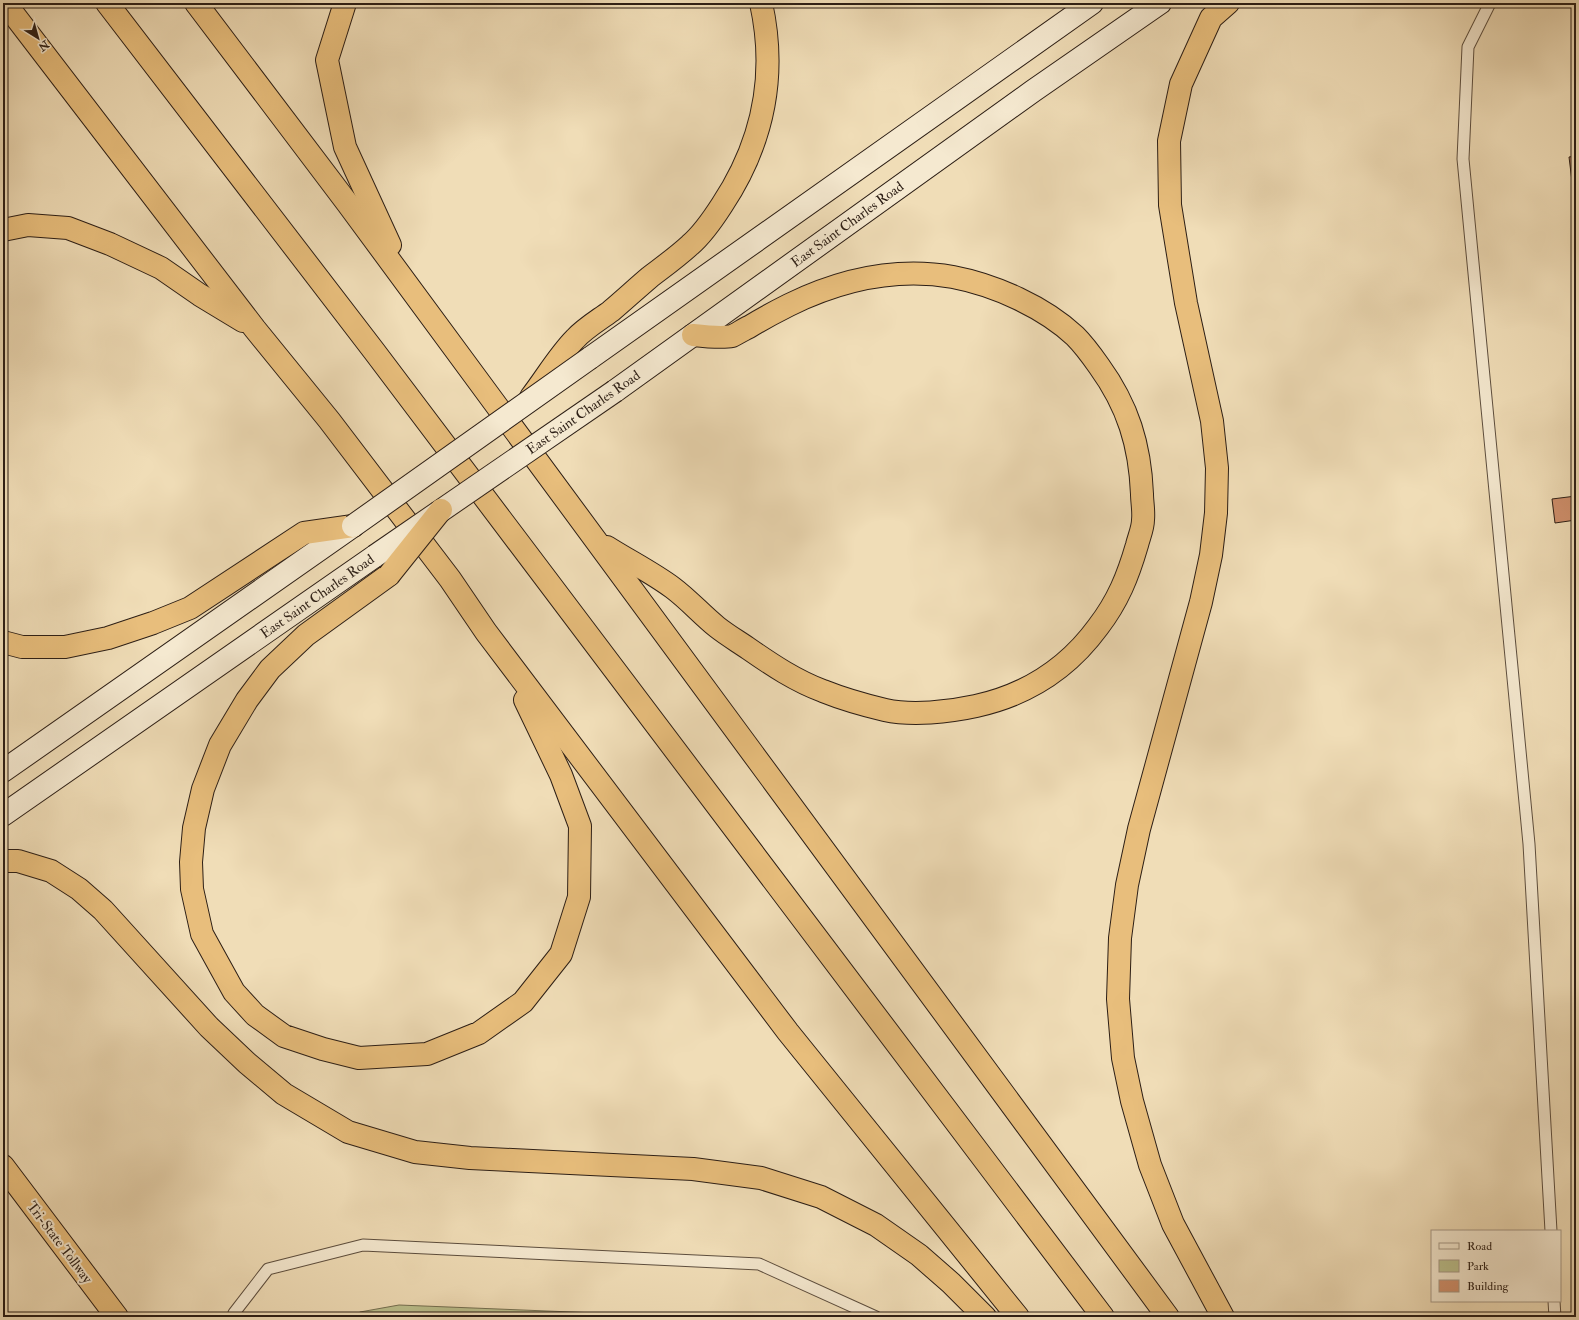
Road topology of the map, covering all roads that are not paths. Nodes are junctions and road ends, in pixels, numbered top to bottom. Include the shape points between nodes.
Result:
1 (5, 3) edge
2 (107, 3) edge
3 (196, 3) edge
4 (344, 3) edge
5 (761, 3) edge
6 (1092, 3) edge
7 (1160, 3) edge
8 (1228, 3) edge
9 (1490, 3) edge
10 (3, 230) edge
11 (410, 288) junction
12 (255, 329) junction
13 (693, 335) junction
14 (528, 401) junction
15 (441, 510) junction
16 (353, 526) junction
17 (596, 540) junction
18 (486, 632) junction
19 (3, 642) edge
20 (3, 771) edge
21 (3, 815) edge
22 (3, 861) edge
23 (3, 1166) edge
24 (1550, 1230) edge
25 (1554, 1302) edge
26 (117, 1317) edge
27 (236, 1317) edge
28 (876, 1317) edge
29 (986, 1317) edge
30 (1018, 1317) edge
31 (1103, 1317) edge
32 (1168, 1317) edge
33 (1223, 1317) edge
34 (1555, 1317) edge

1 - 12 highway
2 - 31 highway via 378,357
3 - 11 highway
4 - 11 highway via 327,60 345,147
5 - 14 highway via 768,53 768,81 755,139 730,194 691,244 575,338
6 - 14 main road, bridge
7 - 13 main road, East Saint Charles Road
8 - 33 highway via 1211,18 1181,84 1169,141 1170,205 1186,303 1212,421 1217,468 1216,513 1211,555 1201,602 1139,829 1127,885 1120,938 1118,999 1123,1058 1150,1165 1173,1224
9 - 24 lane via 1468,47 1463,159 1529,844
10 - 12 highway via 28,225 68,228 110,244 161,268
11 - 17 highway
12 - 18 highway via 329,420 450,579
13 - 15 main road, East Saint Charles Road, bridge
13 - 17 highway via 731,336 790,304 835,286 872,276 893,274 920,273 952,277 993,288 1039,310 1076,337 1112,384 1130,420 1141,476 1143,522 1121,593 1106,617 1076,653 1059,668 1025,690 989,703 954,711 889,711 821,691 769,663 718,628 673,588
14 - 16 main road, bridge
15 - 18 highway, bridge via 389,575 306,635 270,669 247,700 220,745 203,789 194,828 191,862 192,889 202,934 234,992 255,1015 284,1036 359,1058 427,1054 479,1034 523,1002 561,954 579,897 580,826 561,775 530,709
15 - 21 main road, East Saint Charles Road, bridge
16 - 19 highway via 304,533 190,608 153,624 108,638 65,647 22,647
16 - 20 main road
17 - 32 highway
18 - 30 highway via 788,1032
22 - 29 highway via 18,861 51,871 79,888 103,910 209,1028 246,1063 284,1094 348,1132 415,1152 470,1158 693,1169 761,1178 821,1197 876,1225 919,1255
23 - 26 highway, Tri-State Tollway
25 - 34 lane
27 - 28 lane via 234,1313 268,1269 363,1245 759,1264

